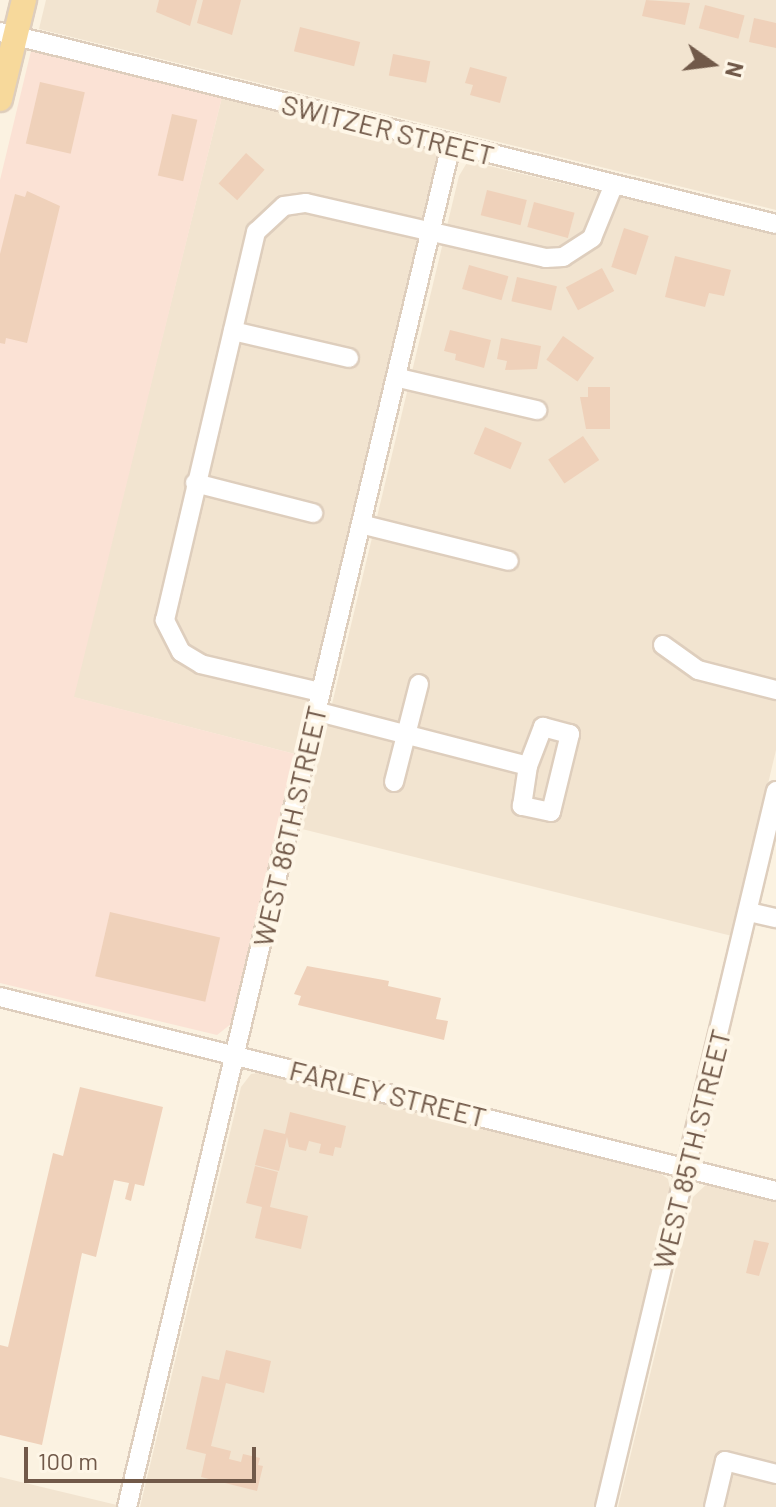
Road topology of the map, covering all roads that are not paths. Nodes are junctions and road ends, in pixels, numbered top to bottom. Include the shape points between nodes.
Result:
1 (24, 0) edge
2 (8, 34) edge
3 (0, 99) edge
4 (451, 145) junction
5 (614, 184) junction
6 (776, 224) edge
7 (432, 231) junction
8 (233, 331) junction
9 (349, 358) dead end
10 (399, 378) junction
11 (537, 410) dead end
12 (195, 483) junction
13 (313, 513) dead end
14 (364, 525) junction
15 (509, 561) dead end
16 (663, 645) dead end
17 (419, 684) dead end
18 (776, 690) edge
19 (318, 702) junction
20 (407, 734) junction
21 (528, 766) dead end
22 (394, 782) dead end
23 (776, 791) edge
24 (749, 912) junction
25 (776, 918) edge
26 (0, 997) edge
27 (235, 1055) junction
28 (687, 1166) junction
29 (776, 1191) edge
30 (776, 1474) edge
31 (127, 1507) edge
32 (605, 1507) edge
33 (714, 1507) edge

1 - 2 main road
2 - 3 main road
2 - 4 street, SWITZER STREET
4 - 5 street, SWITZER STREET
4 - 7 street, WEST 86TH STREET
5 - 6 street, SWITZER STREET
5 - 7 street via 592,238 563,257 546,258
7 - 8 street via 306,203 284,206 256,232
7 - 10 street, WEST 86TH STREET
8 - 9 street
8 - 12 street
10 - 11 street
10 - 14 street, WEST 86TH STREET
12 - 13 street
12 - 19 street via 166,602 169,636 181,652 201,664
14 - 15 street
14 - 19 street, WEST 86TH STREET
16 - 18 street via 698,670
17 - 20 street
19 - 20 street
19 - 27 street, WEST 86TH STREET
20 - 21 street
20 - 22 street
23 - 24 street, WEST 85TH STREET
24 - 25 street
24 - 28 street, WEST 85TH STREET
26 - 27 street, FARLEY STREET
27 - 28 street, FARLEY STREET
27 - 31 street, WEST 86TH STREET
28 - 29 street, FARLEY STREET
28 - 32 street, WEST 85TH STREET
30 - 33 street via 725,1461

